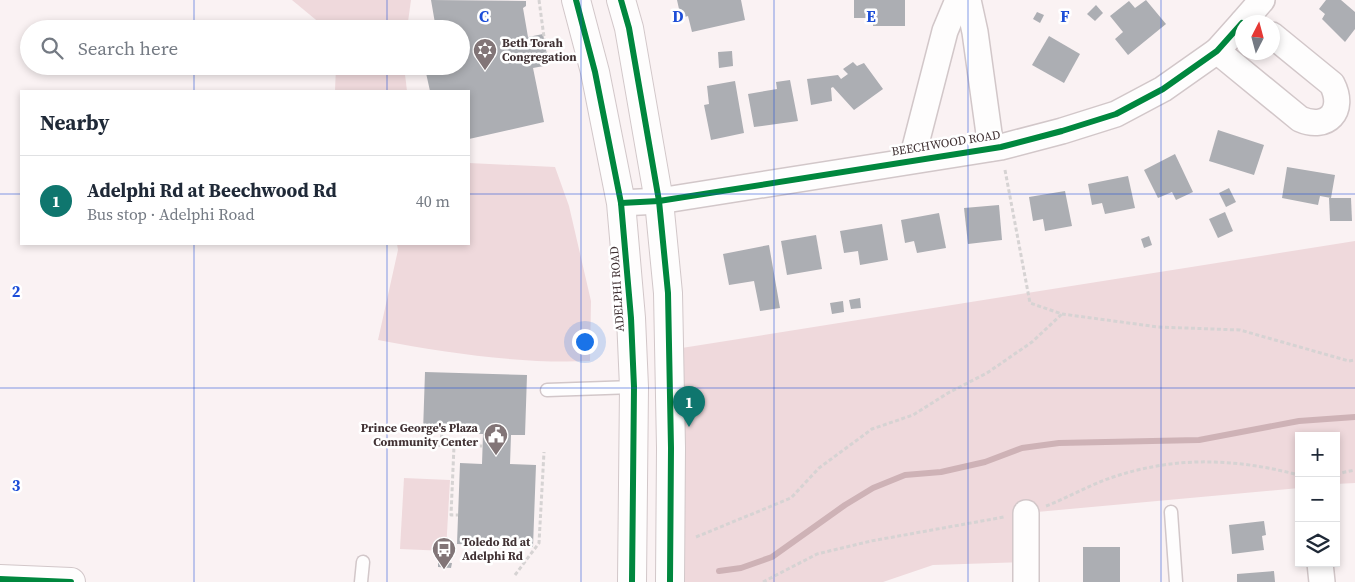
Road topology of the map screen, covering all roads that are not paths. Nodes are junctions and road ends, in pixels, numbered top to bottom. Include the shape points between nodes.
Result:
1 (576, 0) edge
2 (620, 0) edge
3 (958, 0) edge
4 (968, 0) edge
5 (1235, 33) edge
6 (1280, 41) edge
7 (1217, 51) junction
8 (998, 157) junction
9 (912, 159) junction
10 (659, 201) junction
11 (621, 203) junction
12 (634, 386) junction
13 (547, 390) dead end
14 (1171, 512) dead end
15 (1026, 513) road end
16 (363, 562) dead end
17 (1320, 567) edge
18 (8, 580) edge
19 (71, 582) edge
20 (361, 582) edge
21 (632, 582) edge
22 (670, 582) edge
23 (1026, 582) edge
24 (1176, 582) edge
25 (1322, 582) edge

1 - 11 main road, ADELPHI ROAD via 595,72
2 - 10 main road via 629,28
3 - 9 street via 945,31
4 - 8 street
5 - 7 street, BEECHWOOD ROAD
6 - 7 street via 1332,84 1338,95 1337,108 1323,122 1312,124 1300,119
7 - 8 street, BEECHWOOD ROAD via 1163,89 1116,114 1062,131
8 - 9 street, BEECHWOOD ROAD
9 - 10 street, BEECHWOOD ROAD
10 - 11 street, BEECHWOOD ROAD
10 - 22 main road via 668,292
11 - 12 main road, ADELPHI ROAD
12 - 13 lane
12 - 21 main road, ADELPHI ROAD
14 - 24 lane
15 - 23 street
16 - 20 lane
17 - 25 street
18 - 19 main road

